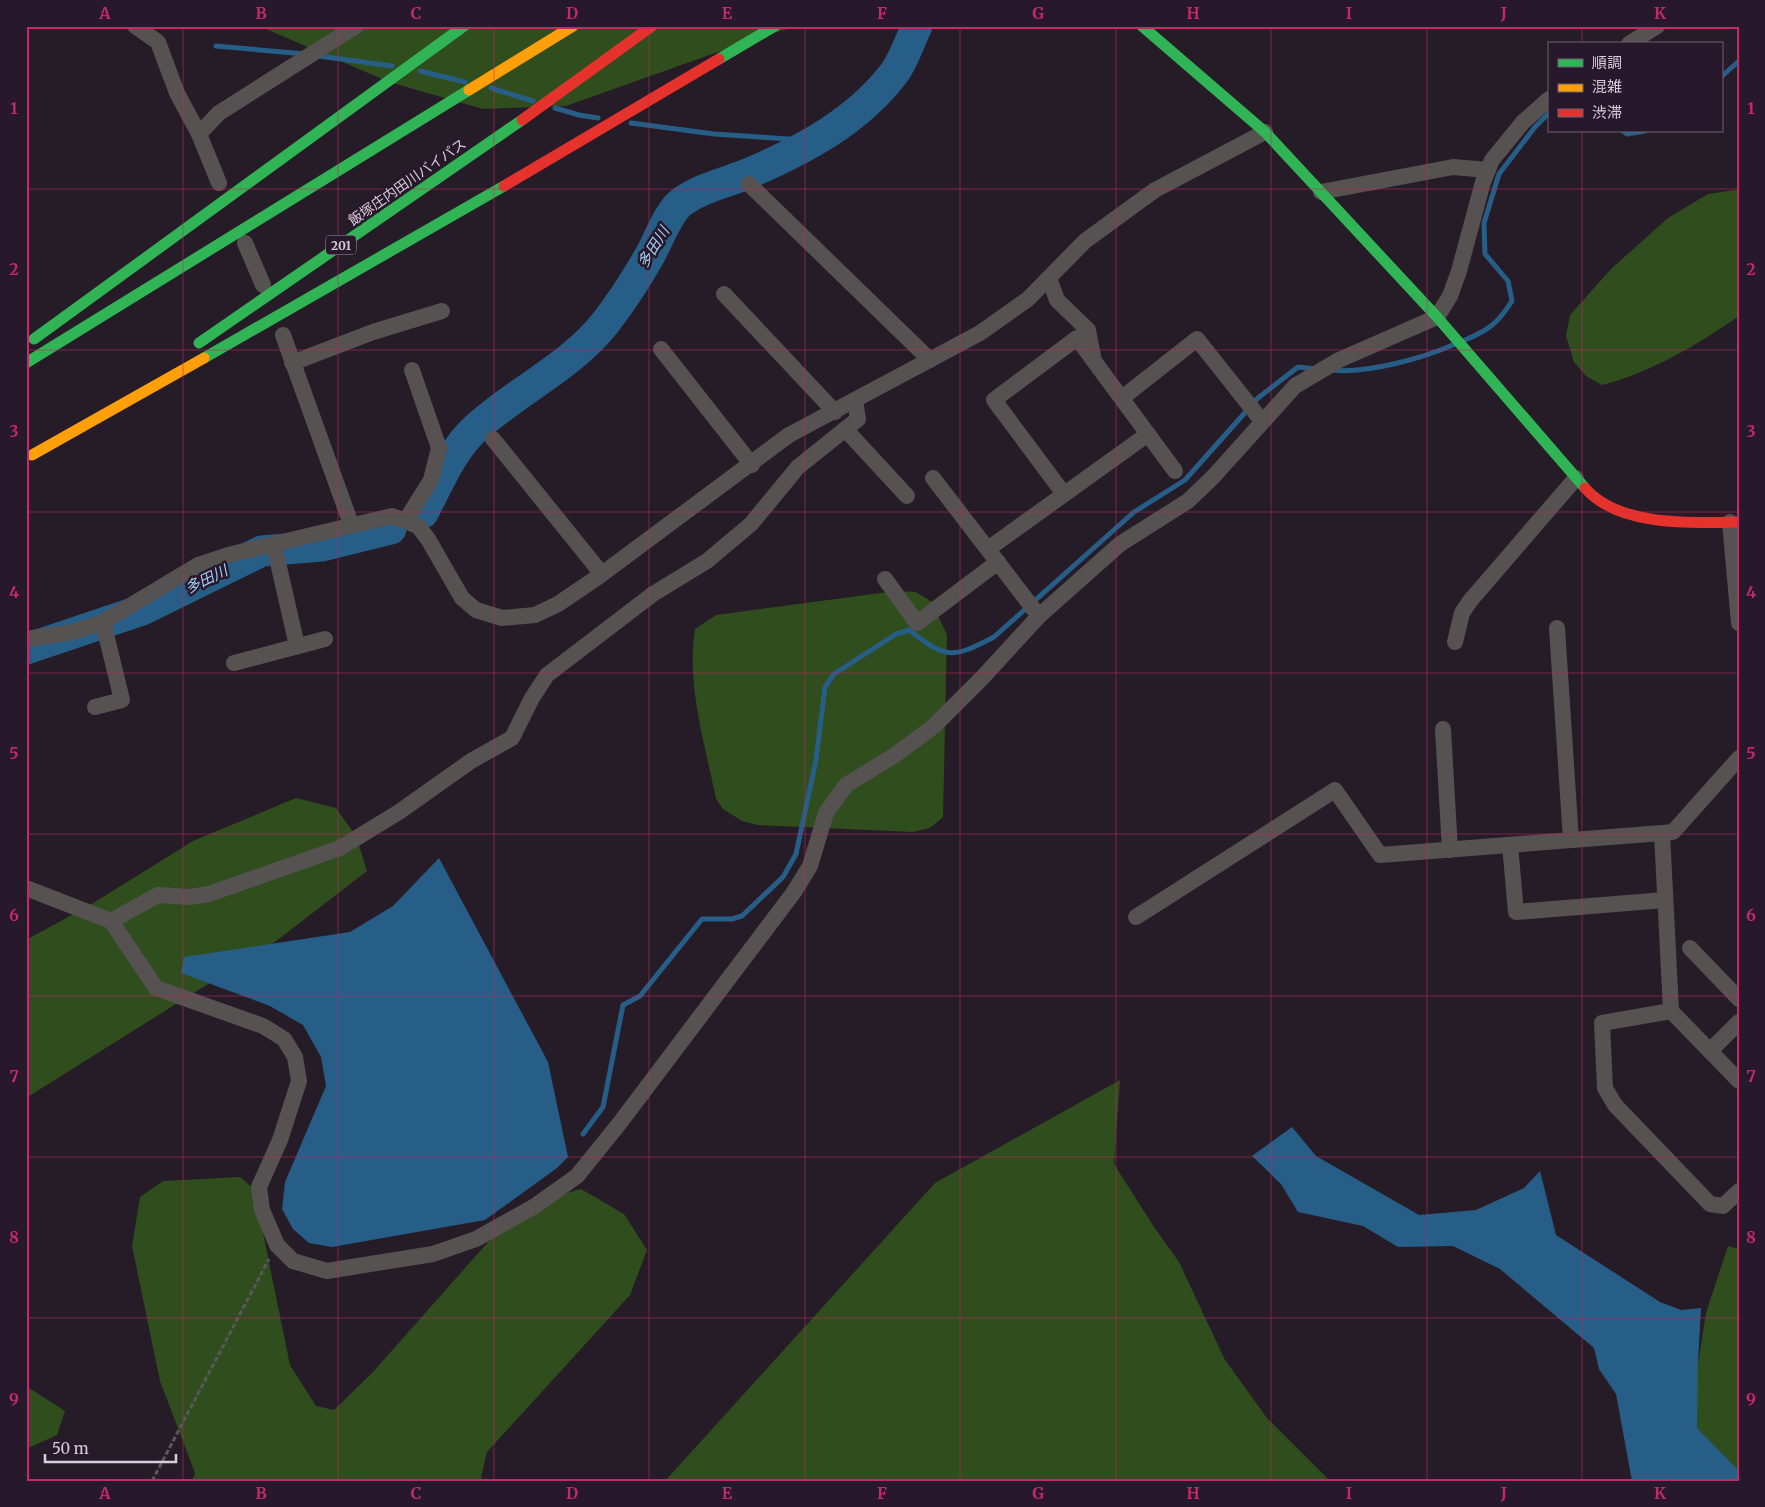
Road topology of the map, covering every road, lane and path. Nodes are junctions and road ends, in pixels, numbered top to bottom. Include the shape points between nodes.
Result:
1 (135, 26) edge
2 (356, 26) edge
3 (464, 26) edge
4 (573, 26) edge
5 (652, 26) edge
6 (775, 26) edge
7 (1142, 26) edge
8 (1656, 26) edge
9 (1633, 42) edge
10 (1548, 100) edge
11 (1265, 132) junction
12 (199, 134) junction
13 (1488, 170) junction
14 (220, 183) dead end
15 (749, 184) dead end
16 (1321, 192) junction
17 (245, 243) dead end
18 (1049, 278) junction
19 (263, 285) dead end
20 (724, 294) dead end
21 (442, 311) dead end
22 (1437, 317) junction
23 (283, 336) dead end
24 (26, 344) edge
25 (661, 349) dead end
26 (188, 350) dead end
27 (930, 360) junction
28 (1094, 361) junction
29 (26, 363) edge
30 (292, 363) junction
31 (164, 367) dead end
32 (412, 370) dead end
33 (1122, 398) junction
34 (855, 401) junction
35 (835, 412) junction
36 (1262, 421) junction
37 (845, 429) junction
38 (1148, 434) junction
39 (493, 439) dead end
40 (29, 457) edge
41 (752, 465) junction
42 (1175, 471) dead end
43 (933, 478) dead end
44 (1576, 478) junction
45 (1064, 494) junction
46 (907, 496) dead end
47 (406, 520) junction
48 (1734, 522) edge
49 (350, 524) junction
50 (274, 545) junction
51 (988, 549) junction
52 (998, 562) junction
53 (602, 574) junction
54 (885, 579) dead end
55 (1038, 616) junction
56 (103, 622) junction
57 (1739, 623) edge
58 (1557, 628) dead end
59 (26, 639) edge
60 (326, 639) dead end
61 (1455, 642) dead end
62 (297, 646) junction
63 (234, 663) dead end
64 (94, 707) dead end
65 (1443, 729) dead end
66 (1739, 758) edge
67 (1662, 833) junction
68 (1570, 840) junction
69 (1510, 845) junction
70 (1450, 850) junction
71 (26, 888) edge
72 (1666, 900) junction
73 (1136, 917) dead end
74 (111, 921) junction
75 (1690, 948) dead end
76 (1739, 999) edge
77 (1671, 1010) junction
78 (1739, 1022) edge
79 (1710, 1051) junction
80 (1739, 1081) edge
81 (1739, 1191) edge
82 (277, 1245) junction
83 (152, 1481) edge

1 - 12 street via 158,42 177,93
2 - 12 street via 219,113
3 - 24 main road
4 - 29 main road
5 - 26 main road, 飯塚庄内田川バイパス / 201 via 496,139
6 - 40 main road via 380,259
7 - 11 main road
8 - 9 street
10 - 13 street via 1523,122 1492,160
11 - 16 main road
11 - 18 street via 1155,190 1085,241
12 - 14 street
13 - 16 street via 1453,167
13 - 22 street via 1459,271 1448,302
15 - 27 street
16 - 22 main road
17 - 19 street
18 - 27 street via 1028,299 980,333
18 - 28 street via 1057,300 1088,330
20 - 35 street
21 - 30 street via 373,332
22 - 36 street via 1338,360 1295,386
22 - 44 main road
23 - 30 street
25 - 41 street
27 - 34 street
28 - 33 street
28 - 45 street via 1077,338 994,400
30 - 49 street
31 - 40 main road
32 - 47 street via 440,448 431,480
33 - 36 street via 1197,339
33 - 38 street
34 - 35 street
34 - 37 street via 858,419
35 - 41 street via 789,436
36 - 55 street via 1188,501 1120,544
37 - 46 street
37 - 74 street via 798,467 751,524 707,561 653,594 547,675 512,738 471,761 399,812 340,848 210,894 158,895
38 - 42 street
38 - 45 street
39 - 53 street
41 - 53 street
43 - 51 street
44 - 48 main road via 1594,498 1627,513 1678,523
44 - 61 street via 1470,601 1462,613
45 - 51 street
47 - 49 street via 392,516
47 - 53 street via 418,526 428,539 462,598 476,610 502,618 535,615 558,604
48 - 57 street
49 - 50 street
50 - 56 street via 198,565
50 - 62 street
51 - 52 street
52 - 54 street via 918,623
52 - 55 street
55 - 82 street via 934,726 846,785 826,813 810,866 794,892 577,1176 535,1206 476,1239 433,1254 327,1271 293,1261
56 - 59 street via 73,632
56 - 64 street via 122,700
58 - 68 street
60 - 62 street
62 - 63 street
65 - 70 street
66 - 67 street via 1673,832
67 - 68 street
67 - 72 street
68 - 69 street
69 - 70 street
69 - 72 street via 1516,912
70 - 73 street via 1380,855 1335,790
71 - 74 street
72 - 77 street
74 - 82 street via 156,988 263,1026 284,1039 295,1057 299,1081 280,1140 259,1187 262,1210
75 - 76 street
77 - 79 street
77 - 81 street via 1602,1023 1605,1088 1615,1105 1710,1204 1722,1206
78 - 79 street
79 - 80 street
82 - 83 path

